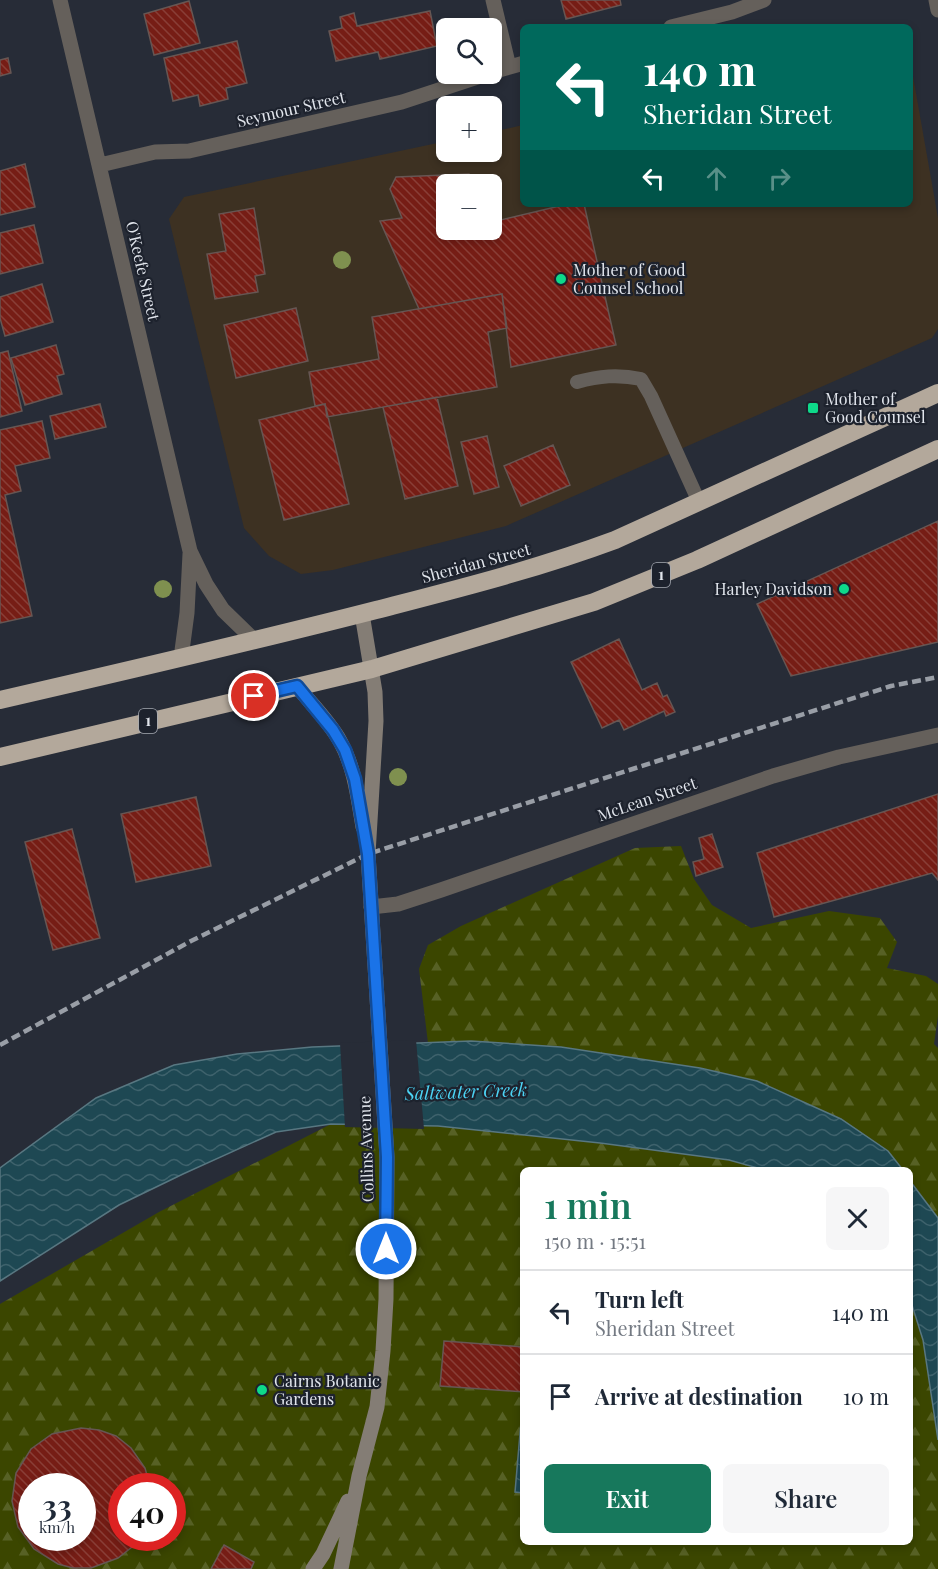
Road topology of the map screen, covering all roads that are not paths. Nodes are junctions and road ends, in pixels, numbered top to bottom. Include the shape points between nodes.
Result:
1 (60, 0) edge
2 (493, 0) edge
3 (936, 0) edge
4 (760, 1) edge
5 (938, 10) edge
6 (683, 24) edge
7 (516, 65) edge
8 (457, 84) edge
9 (100, 165) junction
10 (577, 382) dead end
11 (938, 393) edge
12 (938, 449) edge
13 (699, 502) junction
14 (190, 551) junction
15 (362, 614) junction
16 (255, 641) junction
17 (181, 658) junction
18 (372, 669) junction
19 (297, 686) junction
20 (0, 700) edge
21 (938, 735) edge
22 (0, 757) edge
23 (368, 854) junction
24 (370, 907) junction
25 (359, 1476) junction
26 (313, 1569) edge
27 (341, 1569) edge

1 - 9 street, O'Keefe Street
2 - 7 street
3 - 5 street
4 - 6 street
8 - 9 street, Seymour Street via 402,102 189,151 155,152
9 - 14 street, O'Keefe Street
10 - 13 lane via 622,375 641,379
11 - 13 highway, Sheridan Street
12 - 18 highway, 1 via 697,560 594,602
13 - 15 highway, Sheridan Street via 576,555
14 - 16 street, O'Keefe Street via 223,610
14 - 17 street, O'Keefe Street
15 - 16 highway, Sheridan Street
15 - 18 street, Collins Avenue
16 - 17 highway, Sheridan Street
17 - 20 highway, Sheridan Street
18 - 19 highway, 1
18 - 23 street, Collins Avenue via 376,721
19 - 22 highway, 1
19 - 23 street, Collins Avenue via 345,750 355,779
21 - 24 street, McLean Street via 773,776 398,904
23 - 24 street, Collins Avenue
24 - 25 street, Collins Avenue via 387,1157 386,1299 376,1407
25 - 26 street, Collins Avenue
25 - 27 street, Collins Avenue

